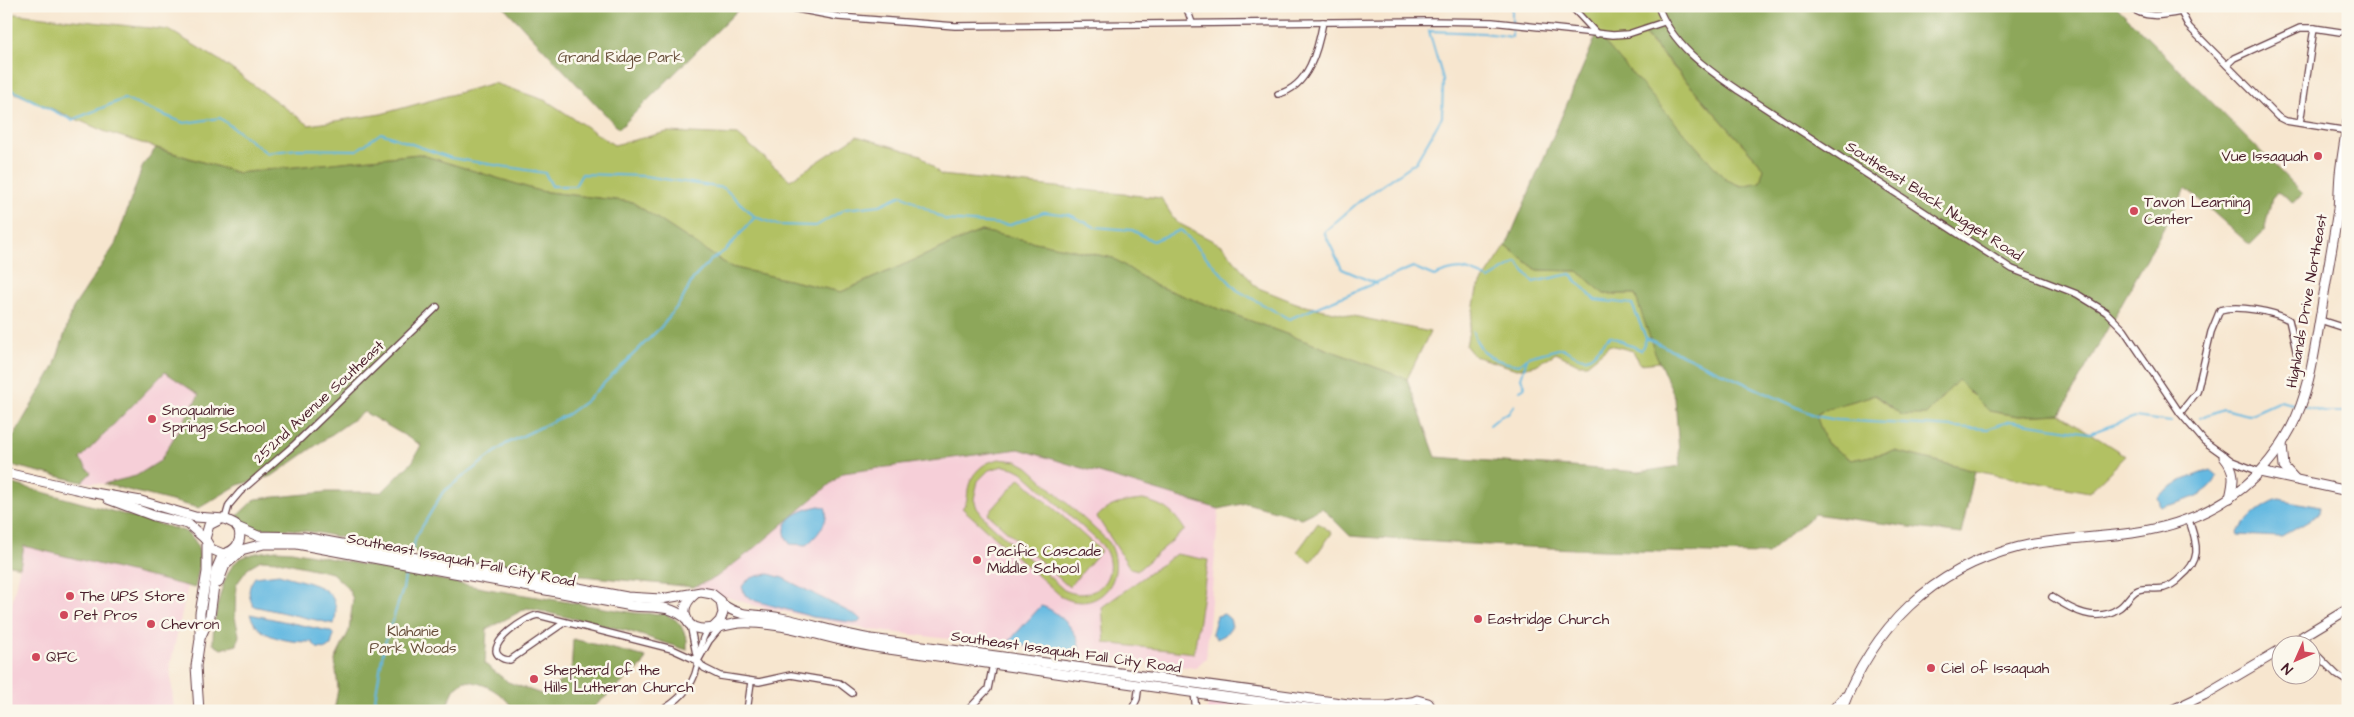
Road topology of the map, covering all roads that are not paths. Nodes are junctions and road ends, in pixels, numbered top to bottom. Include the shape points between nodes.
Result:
1 (781, 6) edge
2 (1186, 6) edge
3 (1571, 6) edge
4 (1658, 6) edge
5 (2128, 6) edge
6 (2181, 9) edge
7 (1323, 22) junction
8 (1664, 22) junction
9 (1192, 23) junction
10 (2314, 28) junction
11 (2340, 32) dead end
12 (1597, 34) junction
13 (2226, 65) junction
14 (1278, 94) dead end
15 (2300, 124) junction
16 (2347, 128) edge
17 (2348, 172) edge
18 (2338, 206) junction
19 (437, 307) dead end
20 (2320, 320) junction
21 (2348, 329) edge
22 (2298, 359) dead end
23 (2180, 414) junction
24 (2282, 444) junction
25 (2224, 457) junction
26 (2260, 472) junction
27 (6, 473) edge
28 (2294, 480) junction
29 (2348, 491) edge
30 (89, 492) junction
31 (2230, 498) junction
32 (223, 519) junction
33 (2189, 520) junction
34 (237, 527) junction
35 (206, 542) junction
36 (243, 549) junction
37 (359, 551) junction
38 (226, 554) junction
39 (477, 574) junction
40 (695, 594) junction
41 (2052, 598) dead end
42 (213, 603) junction
43 (722, 604) junction
44 (2348, 609) edge
45 (688, 621) junction
46 (565, 622) junction
47 (722, 625) junction
48 (710, 629) junction
49 (2314, 634) edge
50 (200, 639) junction
51 (2272, 655) edge
52 (2322, 660) edge
53 (698, 661) junction
54 (993, 664) junction
55 (751, 682) junction
56 (2348, 682) edge
57 (1139, 684) junction
58 (1849, 691) junction
59 (1194, 692) junction
60 (852, 693) dead end
61 (1411, 702) junction
62 (1435, 710) edge
63 (199, 711) edge
64 (660, 711) edge
65 (746, 711) edge
66 (967, 711) edge
67 (1131, 711) edge
68 (1196, 711) edge
69 (1334, 711) edge
70 (1404, 711) edge
71 (1832, 711) edge
72 (1841, 711) edge
73 (2170, 711) edge

1 - 9 street via 840,17 955,26
2 - 9 street
3 - 12 street
4 - 8 street, Southeast Black Nugget Road
5 - 6 street via 2140,14 2158,17
6 - 13 street via 2189,26
7 - 9 street
7 - 12 street via 1488,22
7 - 14 street via 1316,56 1296,85
8 - 12 street via 1628,34
8 - 23 street, Southeast Black Nugget Road via 1687,50 1725,81 1921,211 2012,269 2077,294 2106,312 2124,330
10 - 11 street
10 - 13 street via 2300,28 2234,58
10 - 15 street
13 - 15 street via 2278,117
15 - 16 street
16 - 18 street, Highlands Drive Northeast
17 - 18 street
18 - 20 street, Highlands Drive Northeast
19 - 32 street, 252nd Avenue Southeast via 295,444 240,492
20 - 21 street
20 - 24 street, Highlands Drive Northeast via 2308,385
22 - 23 street via 2289,320 2280,314 2223,309 2218,312 2211,332 2197,392
23 - 25 street, Southeast Black Nugget Road via 2204,441
24 - 26 street, Highlands Drive Northeast
24 - 28 street via 2284,467
25 - 26 street, Southeast Black Nugget Road
25 - 31 street via 2234,474
26 - 28 street, Southeast Black Nugget Road
26 - 31 street, Highlands Drive Northeast
27 - 30 street
28 - 29 street, Southeast Black Nugget Road
30 - 32 street via 141,501 195,517
30 - 35 street via 154,516 188,524
31 - 33 street, Highlands Drive Northeast
32 - 34 street
32 - 35 street via 209,525
33 - 41 street via 2196,558 2172,585 2163,589 2135,591 2119,608 2094,616 2075,611
33 - 58 street, Highlands Drive Northeast via 2132,533 2040,543 1979,560 1930,589 1898,617 1871,650
34 - 37 street, Southeast Issaquah Fall City Road via 258,536 292,536
34 - 38 street via 237,547
35 - 38 street via 215,553
35 - 50 street
36 - 37 street, Southeast Issaquah Fall City Road via 285,543
36 - 38 street, Southeast Issaquah Fall City Road
36 - 42 street via 223,569
37 - 39 street, Southeast Issaquah Fall City Road
38 - 42 street via 216,570
39 - 40 street, Southeast Issaquah Fall City Road via 627,597 661,599
39 - 45 street, Southeast Issaquah Fall City Road via 632,606 665,607
40 - 43 street via 712,594
40 - 45 street via 685,608
42 - 50 street
43 - 48 street via 722,617
43 - 61 street, Southeast Issaquah Fall City Road via 738,614 773,616 840,634 885,641 1358,705
44 - 49 street
45 - 48 street via 698,629
45 - 53 street
46 - 46 street via 545,616 531,617 498,641 496,653 502,659 510,660
46 - 53 street via 651,642
47 - 48 street, Southeast Issaquah Fall City Road
47 - 53 street
47 - 54 street, Southeast Issaquah Fall City Road via 780,626 856,645
48 - 53 street via 701,642
50 - 63 street via 196,666
51 - 73 street
52 - 56 street
53 - 55 street via 720,676
53 - 64 street via 695,674 684,692
54 - 57 street, Southeast Issaquah Fall City Road
54 - 66 street via 988,689
55 - 60 street via 791,675 840,683
55 - 65 street
57 - 59 street, Southeast Issaquah Fall City Road
57 - 67 street
58 - 71 street
58 - 72 street, Highlands Drive Northeast
59 - 68 street
59 - 69 street, Southeast Issaquah Fall City Road
61 - 62 street via 1421,700
61 - 70 street

